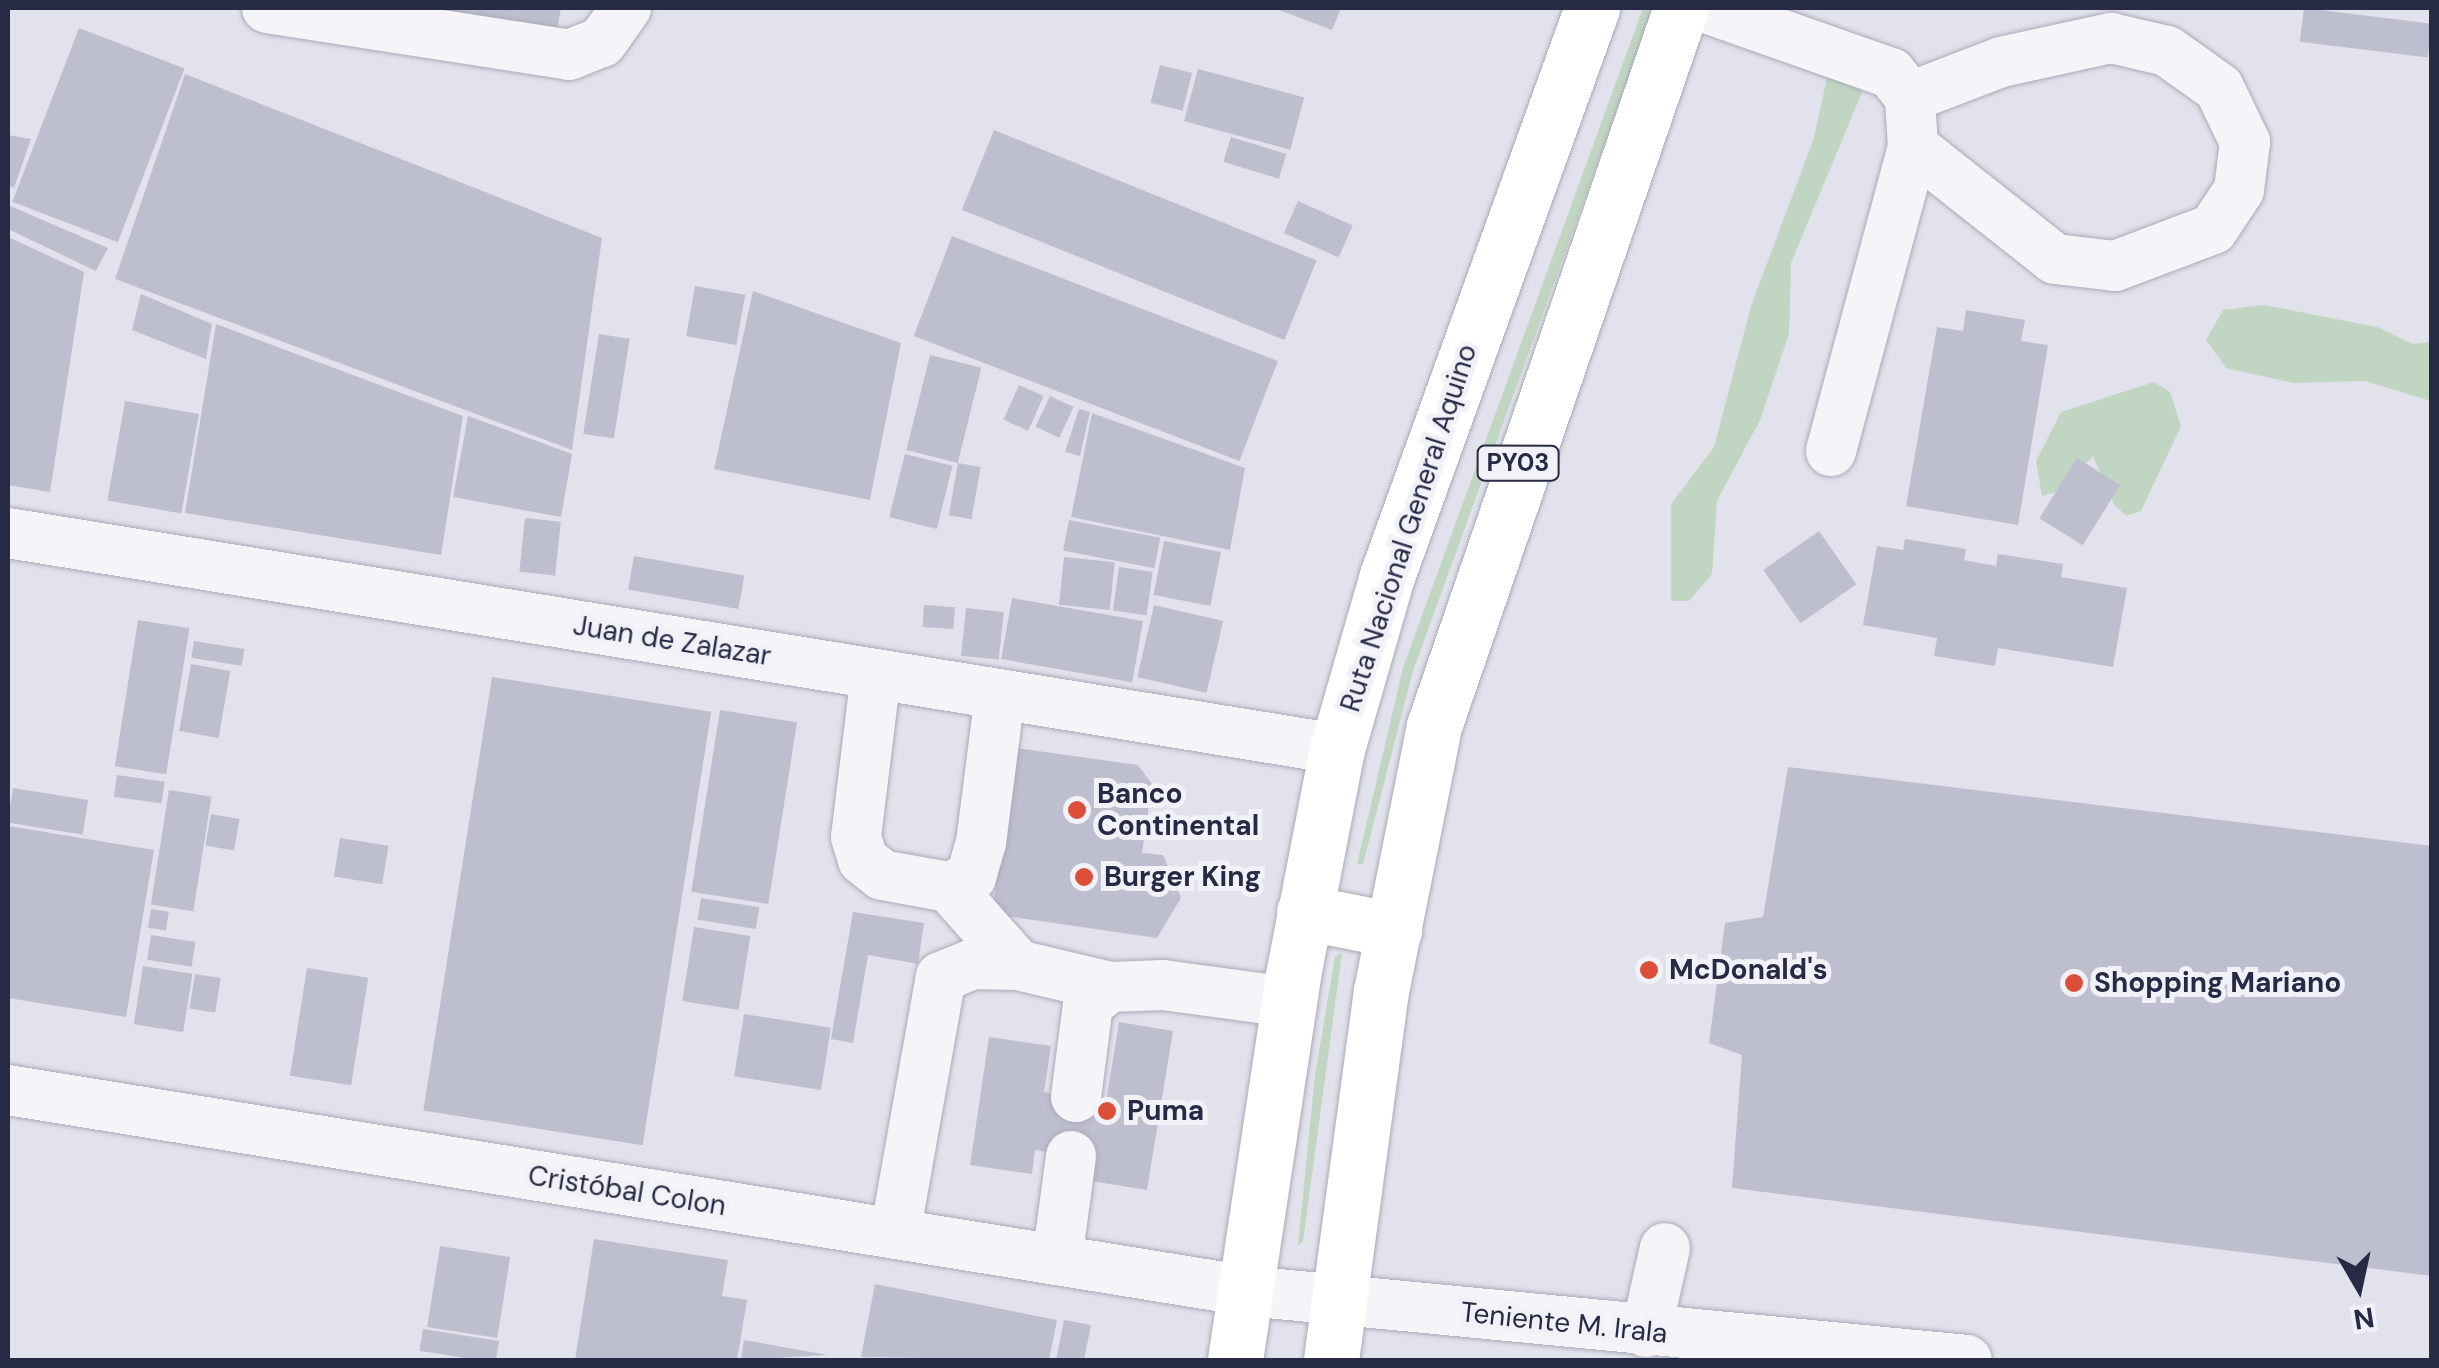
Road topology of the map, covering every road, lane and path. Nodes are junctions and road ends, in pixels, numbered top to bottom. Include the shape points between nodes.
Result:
1 (267, 8) edge
2 (626, 8) edge
3 (1592, 8) edge
4 (1681, 8) edge
5 (1706, 8) edge
6 (1910, 97) junction
7 (1914, 147) junction
8 (1831, 451) dead end
9 (8, 533) edge
10 (876, 674) junction
11 (1000, 694) junction
12 (1337, 749) junction
13 (949, 888) junction
14 (1304, 912) junction
15 (1394, 930) junction
16 (1018, 966) junction
17 (1110, 987) junction
18 (1288, 1002) junction
19 (8, 1090) edge
20 (1076, 1097) dead end
21 (1071, 1156) dead end
22 (895, 1234) junction
23 (1665, 1248) dead end
24 (1058, 1260) junction
25 (1247, 1291) junction
26 (1341, 1300) junction
27 (1646, 1332) junction
28 (1235, 1360) edge
29 (1331, 1360) edge
30 (1967, 1360) edge

1 - 2 street via 568,55 602,42
3 - 12 highway, Ruta Nacional General Aquino / PY03 via 1387,576
4 - 15 highway, PY03 via 1466,620 1434,726
5 - 6 street via 1891,73
6 - 7 street
6 - 7 street via 2001,62 2111,38 2168,51 2219,88 2245,142 2239,190 2213,230 2115,266 2055,259
7 - 8 street
9 - 10 street, Juan de Zalazar
10 - 11 street, Juan de Zalazar
10 - 13 street via 856,837 862,860 882,875
11 - 12 street, Juan de Zalazar
11 - 13 street via 972,877
12 - 14 highway, Ruta Nacional General Aquino / PY03
13 - 16 street
14 - 15 highway
14 - 18 highway, Ruta Nacional General Aquino / PY03
15 - 26 highway, PY03
16 - 17 street
16 - 22 street via 973,964 941,977
17 - 18 street via 1163,984
17 - 20 street via 1088,1004
18 - 25 highway, Ruta Nacional General Aquino / PY03
19 - 22 street, Cristóbal Colon
21 - 24 street
22 - 24 street, Cristóbal Colon
23 - 27 street
24 - 25 street, Cristóbal Colon
25 - 26 street, Teniente M. Irala
25 - 28 highway, Ruta Nacional General Aquino / PY03
26 - 27 street, Teniente M. Irala
26 - 29 highway, PY03
27 - 30 street, Teniente M. Irala

